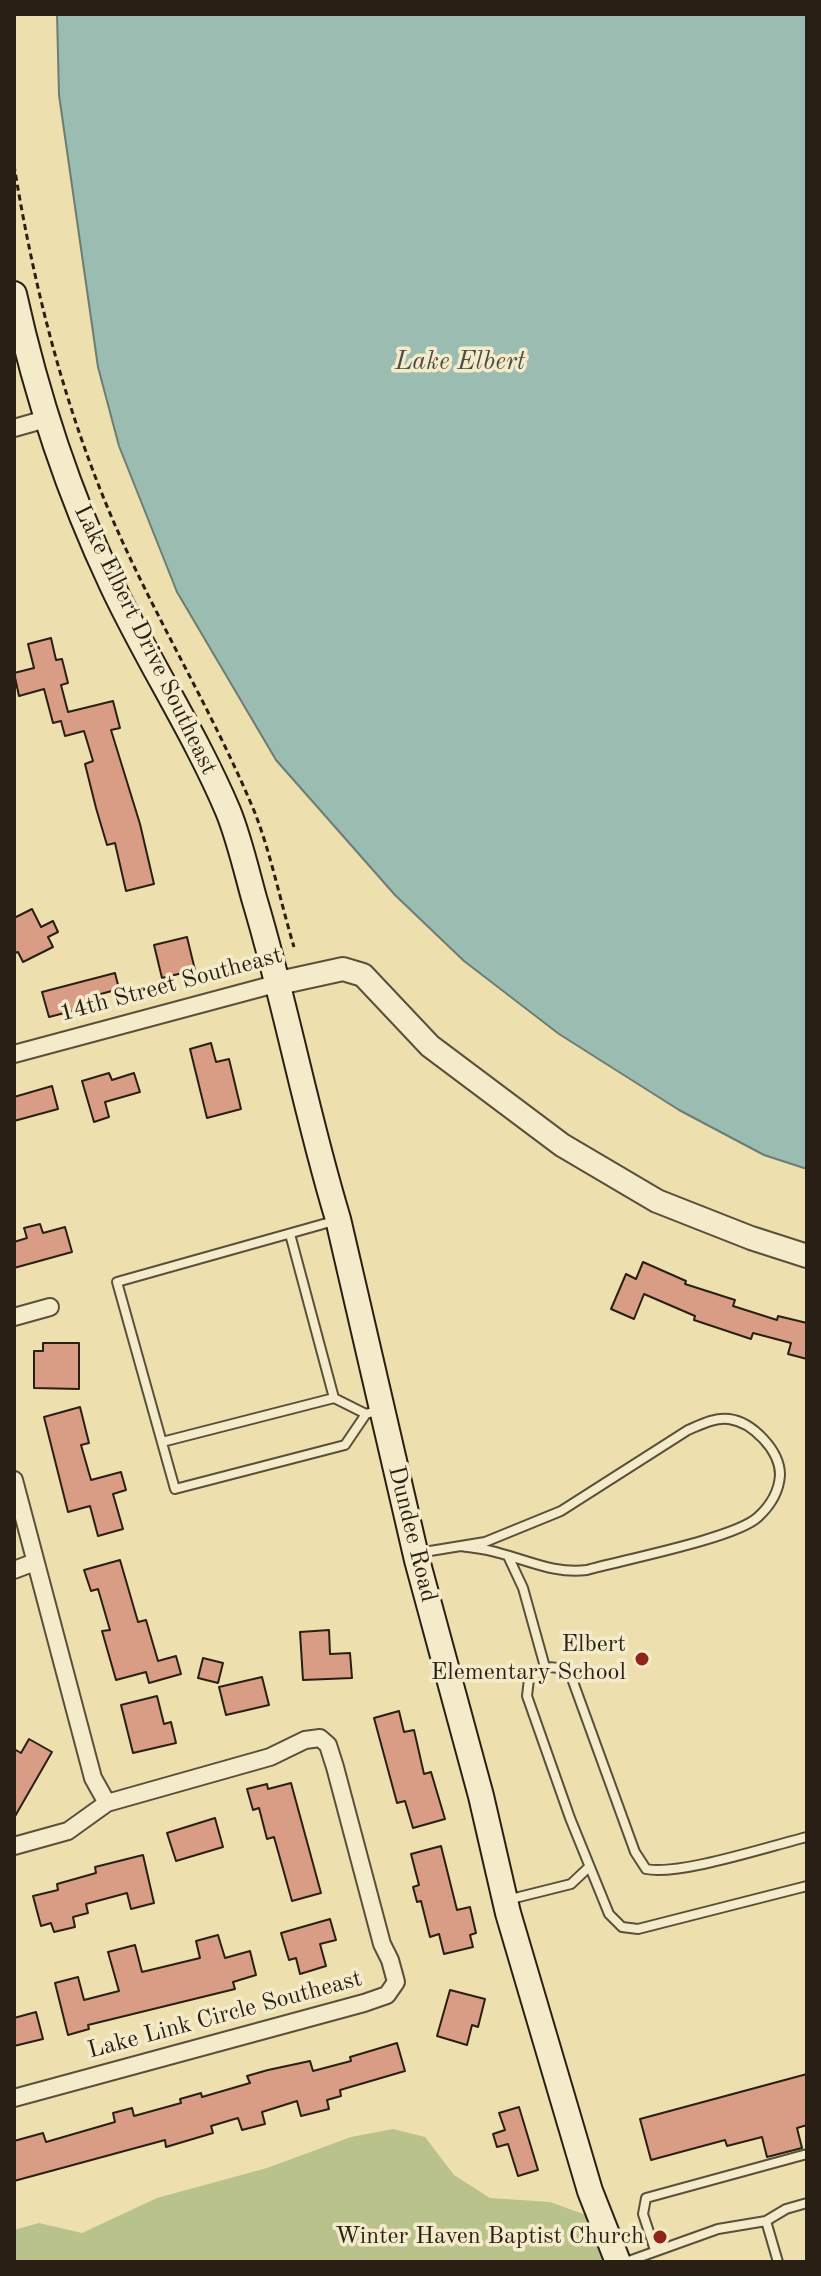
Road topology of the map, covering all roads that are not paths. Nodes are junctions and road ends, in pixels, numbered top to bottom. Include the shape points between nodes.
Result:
1 (14, 294) edge
2 (46, 419) junction
3 (14, 428) edge
4 (239, 847) joint
5 (279, 983) junction
6 (16, 1049) edge
7 (338, 1219) junction
8 (290, 1234) junction
9 (807, 1256) edge
10 (50, 1307) dead end
11 (14, 1317) edge
12 (334, 1398) junction
13 (373, 1412) junction
14 (162, 1442) junction
15 (14, 1480) edge
16 (461, 1546) junction
17 (415, 1553) junction
18 (508, 1556) junction
19 (35, 1562) junction
20 (14, 1570) edge
21 (545, 1667) junction
22 (107, 1803) junction
23 (807, 1837) edge
24 (14, 1846) edge
25 (589, 1867) junction
26 (807, 1886) edge
27 (505, 1901) junction
28 (14, 2098) edge
29 (807, 2154) edge
30 (807, 2203) edge
31 (766, 2221) junction
32 (655, 2250) junction
33 (618, 2262) edge
34 (626, 2262) edge
35 (778, 2262) edge

1 - 2 main road, Lake Elbert Drive Southeast
2 - 3 street
2 - 4 main road, Lake Elbert Drive Southeast via 111,584 208,767
4 - 5 main road, Dundee Road
5 - 6 street, 14th Street Southeast
5 - 7 main road, Dundee Road
5 - 9 street, 14th Street Southeast via 343,969 363,975 430,1046 562,1145 657,1201
7 - 8 lane
7 - 13 main road, Dundee Road
8 - 12 lane
8 - 14 lane via 117,1282
10 - 11 street
12 - 13 lane
12 - 14 lane
13 - 14 lane via 345,1445 175,1489
13 - 17 main road, Dundee Road
15 - 19 street
16 - 17 lane
16 - 18 lane
16 - 18 lane via 485,1542 561,1511 710,1421 729,1419 751,1428 771,1448 780,1473 774,1499 756,1520 731,1532 587,1570 568,1572
17 - 27 main road, Dundee Road
18 - 21 lane via 523,1588
19 - 20 street
19 - 22 street via 93,1778
21 - 23 lane via 561,1668 571,1676 635,1852 646,1869 691,1866
21 - 25 lane via 529,1679 527,1696
22 - 24 street via 68,1831
22 - 28 street, Lake Link Circle Southeast via 320,1738 335,1767 396,1982 387,1995 364,2003
25 - 26 lane via 609,1914 622,1927 638,1929
25 - 27 lane via 571,1884
27 - 33 main road, Dundee Road via 590,2191
29 - 32 lane via 646,2198 643,2214
30 - 31 lane
31 - 32 lane via 718,2229
31 - 35 lane
32 - 34 lane

